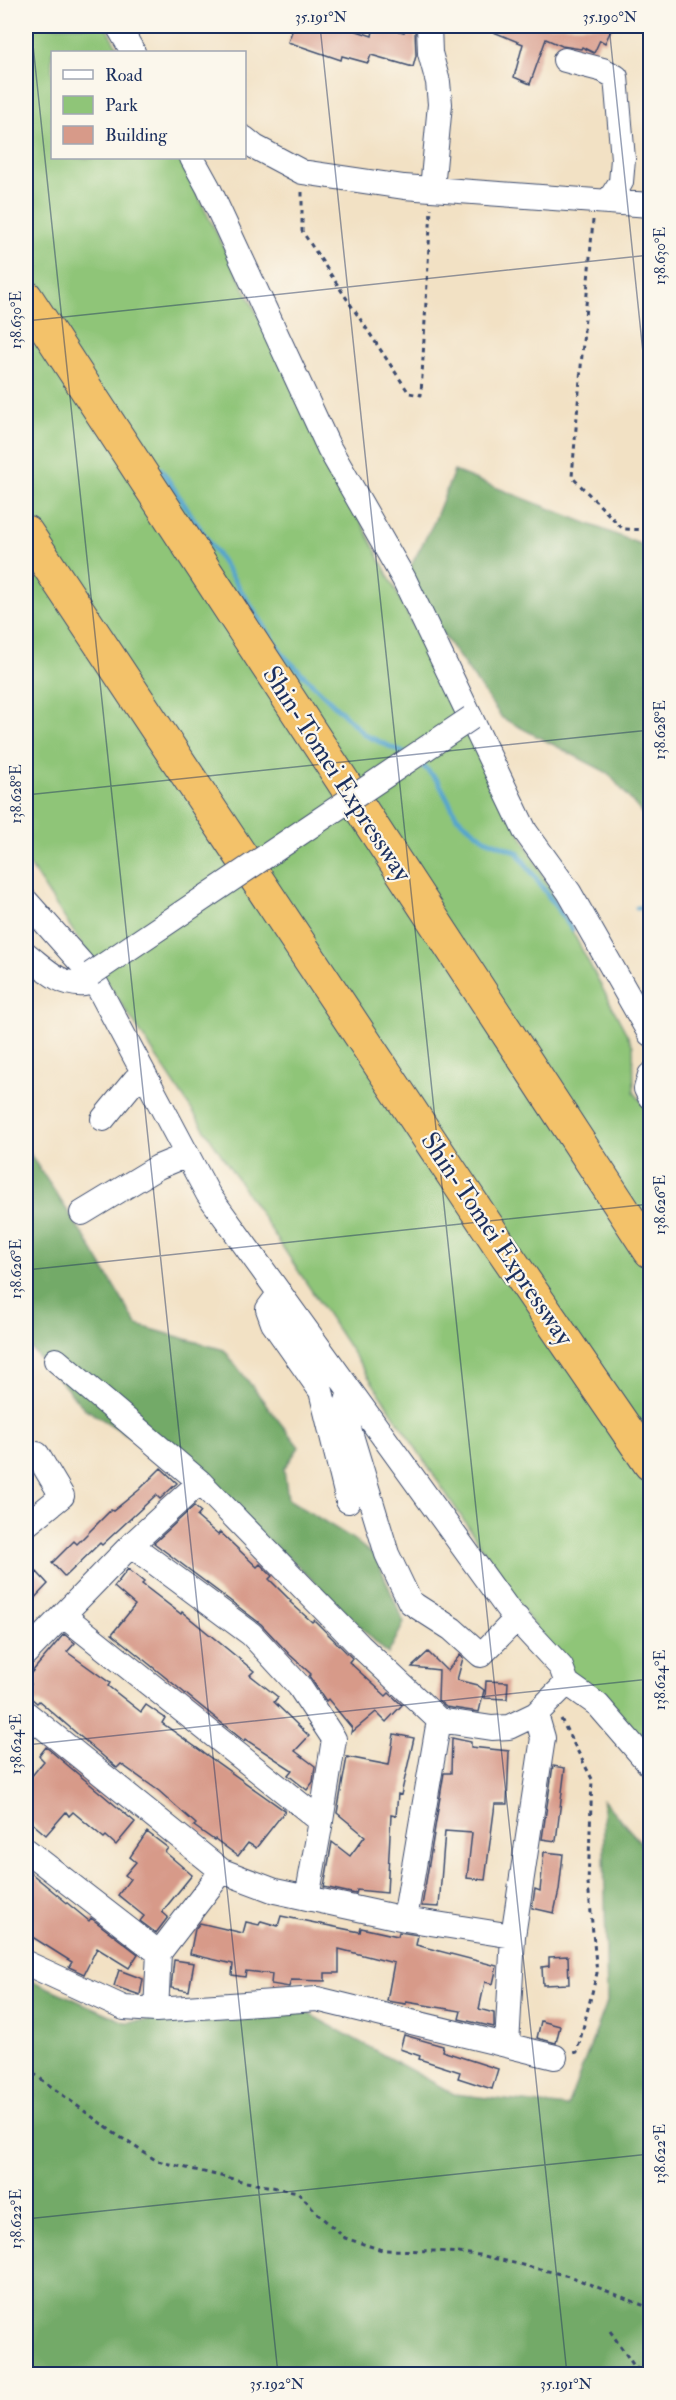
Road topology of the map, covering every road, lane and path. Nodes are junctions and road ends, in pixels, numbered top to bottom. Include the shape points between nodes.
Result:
1 (118, 26) edge
2 (429, 26) edge
3 (132, 51) edge
4 (565, 60) dead end
5 (246, 140) edge
6 (193, 159) edge
7 (302, 172) junction
8 (432, 189) junction
9 (601, 201) junction
10 (651, 206) edge
11 (26, 297) edge
12 (651, 530) edge
13 (26, 532) edge
14 (471, 718) junction
15 (26, 901) edge
16 (26, 954) edge
17 (91, 974) junction
18 (651, 1034) edge
19 (144, 1074) junction
20 (651, 1075) edge
21 (651, 1097) edge
22 (103, 1119) dead end
23 (187, 1155) junction
24 (82, 1214) dead end
25 (651, 1251) edge
26 (280, 1293) junction
27 (56, 1360) dead end
28 (350, 1391) junction
29 (26, 1462) edge
30 (651, 1464) edge
31 (200, 1482) junction
32 (348, 1501) dead end
33 (26, 1525) edge
34 (131, 1545) junction
35 (63, 1615) junction
36 (517, 1618) junction
37 (26, 1653) edge
38 (567, 1683) junction
39 (26, 1713) edge
40 (536, 1714) junction
41 (439, 1720) junction
42 (651, 1765) edge
43 (321, 1821) junction
44 (26, 1850) edge
45 (222, 1871) junction
46 (307, 1898) junction
47 (405, 1919) junction
48 (513, 1936) junction
49 (159, 1953) junction
50 (26, 1963) edge
51 (156, 2010) junction
52 (507, 2045) junction
53 (555, 2057) joint
54 (26, 2068) edge
55 (651, 2308) edge
56 (610, 2331) dead end
57 (644, 2374) edge

1 - 3 street
2 - 8 street via 440,104
4 - 9 street via 616,77 623,159 621,182
5 - 7 street
6 - 14 street via 329,448 404,579
7 - 8 street
7 - 8 path via 302,231 409,393 421,395
8 - 9 street
9 - 10 street
9 - 12 path via 572,477 623,529
11 - 25 highway, Shin-Tomei Expressway
13 - 30 highway, Shin-Tomei Expressway via 499,1244
14 - 17 street, bridge
14 - 18 street via 525,831 569,892
15 - 17 street
16 - 17 street via 71,985 84,984
17 - 19 street
19 - 22 street
19 - 23 street
20 - 21 street via 646,1089
23 - 24 street via 158,1167
23 - 26 street via 208,1194
26 - 28 street
26 - 32 street via 268,1308 273,1323 321,1392
27 - 31 street
28 - 36 street
28 - 36 street via 344,1412 387,1554 410,1602 452,1629 481,1655
29 - 33 street via 37,1454 62,1496
31 - 34 street
31 - 41 street via 360,1646
34 - 35 street
34 - 43 street via 251,1634 299,1686 334,1739
35 - 37 street
35 - 43 street
36 - 38 street via 561,1667
38 - 40 street
38 - 42 street via 598,1705
38 - 53 path via 560,1720 592,1779 588,1883 597,1973 577,2052
39 - 45 street
40 - 41 street via 508,1727 492,1728
40 - 48 street via 543,1738
41 - 47 street
43 - 46 street
44 - 49 street
45 - 46 street via 275,1891
45 - 49 street
46 - 47 street
47 - 48 street
48 - 52 street
49 - 51 street
50 - 51 street via 124,2008
51 - 52 street via 316,1999
52 - 53 street
54 - 55 path via 157,2161 298,2192 345,2238 382,2250 480,2255 569,2276
56 - 57 path

